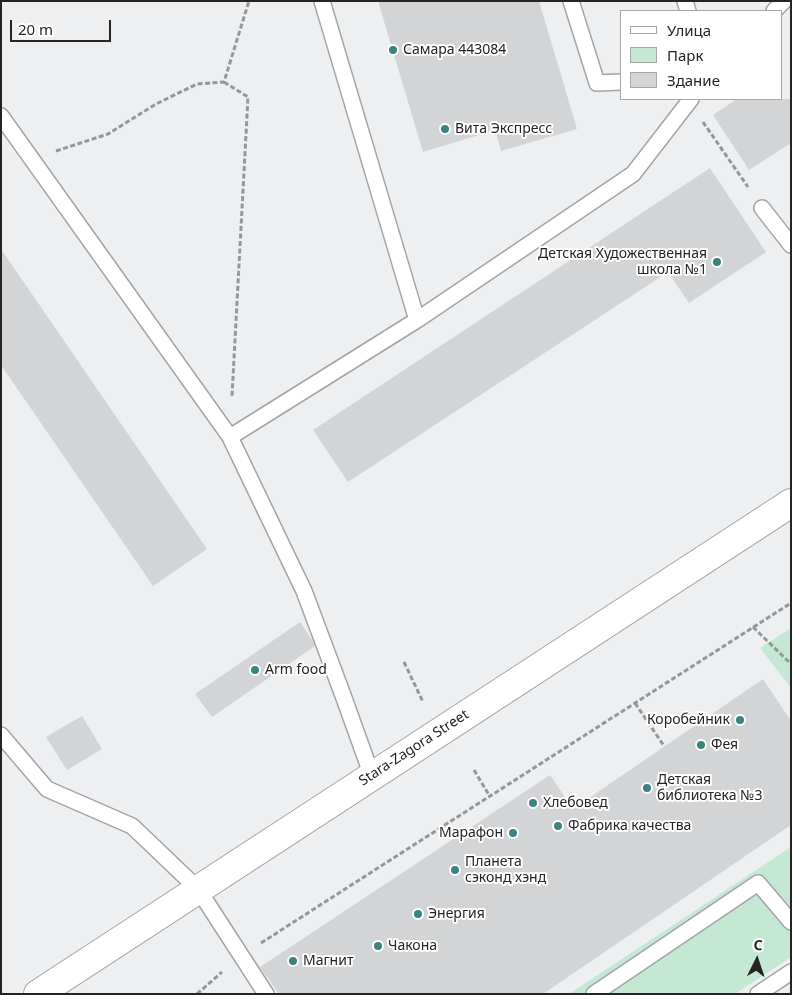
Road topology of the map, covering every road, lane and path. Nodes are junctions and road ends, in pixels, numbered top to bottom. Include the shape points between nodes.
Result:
1 (249, 1) edge
2 (322, 1) edge
3 (571, 1) edge
4 (784, 1) edge
5 (775, 10) edge
6 (224, 82) junction
7 (620, 82) edge
8 (690, 100) edge
9 (1, 116) edge
10 (31, 157) junction
11 (762, 208) joint
12 (791, 245) edge
13 (417, 320) junction
14 (230, 437) junction
15 (791, 503) edge
16 (791, 603) edge
17 (754, 626) junction
18 (789, 659) edge
19 (404, 662) dead end
20 (791, 664) edge
21 (423, 702) dead end
22 (635, 703) junction
23 (1, 735) edge
24 (664, 746) dead end
25 (474, 770) dead end
26 (372, 776) junction
27 (489, 796) junction
28 (198, 889) junction
29 (791, 922) edge
30 (241, 956) junction
31 (791, 972) edge
32 (38, 994) edge
33 (197, 994) edge
34 (266, 994) edge
35 (594, 994) edge
36 (758, 994) edge

1 - 6 path
2 - 13 lane
3 - 7 lane via 597,83
4 - 5 lane
6 - 10 path via 197,84 156,104 108,134
6 - 14 path via 248,97
8 - 11 path
8 - 13 lane via 633,174
9 - 10 lane
10 - 14 lane
11 - 12 lane
13 - 14 lane
14 - 26 lane via 304,591
15 - 26 main road, Stara-Zagora Street
16 - 17 path
17 - 18 path
17 - 22 path
18 - 20 path
19 - 21 path
22 - 24 path
22 - 27 path
23 - 28 lane via 47,789 132,826
25 - 27 path
26 - 28 main road, Stara-Zagora Street
27 - 30 path
28 - 30 lane
28 - 32 main road, Stara-Zagora Street
29 - 35 lane via 758,883
30 - 33 path
30 - 34 lane
31 - 36 lane

